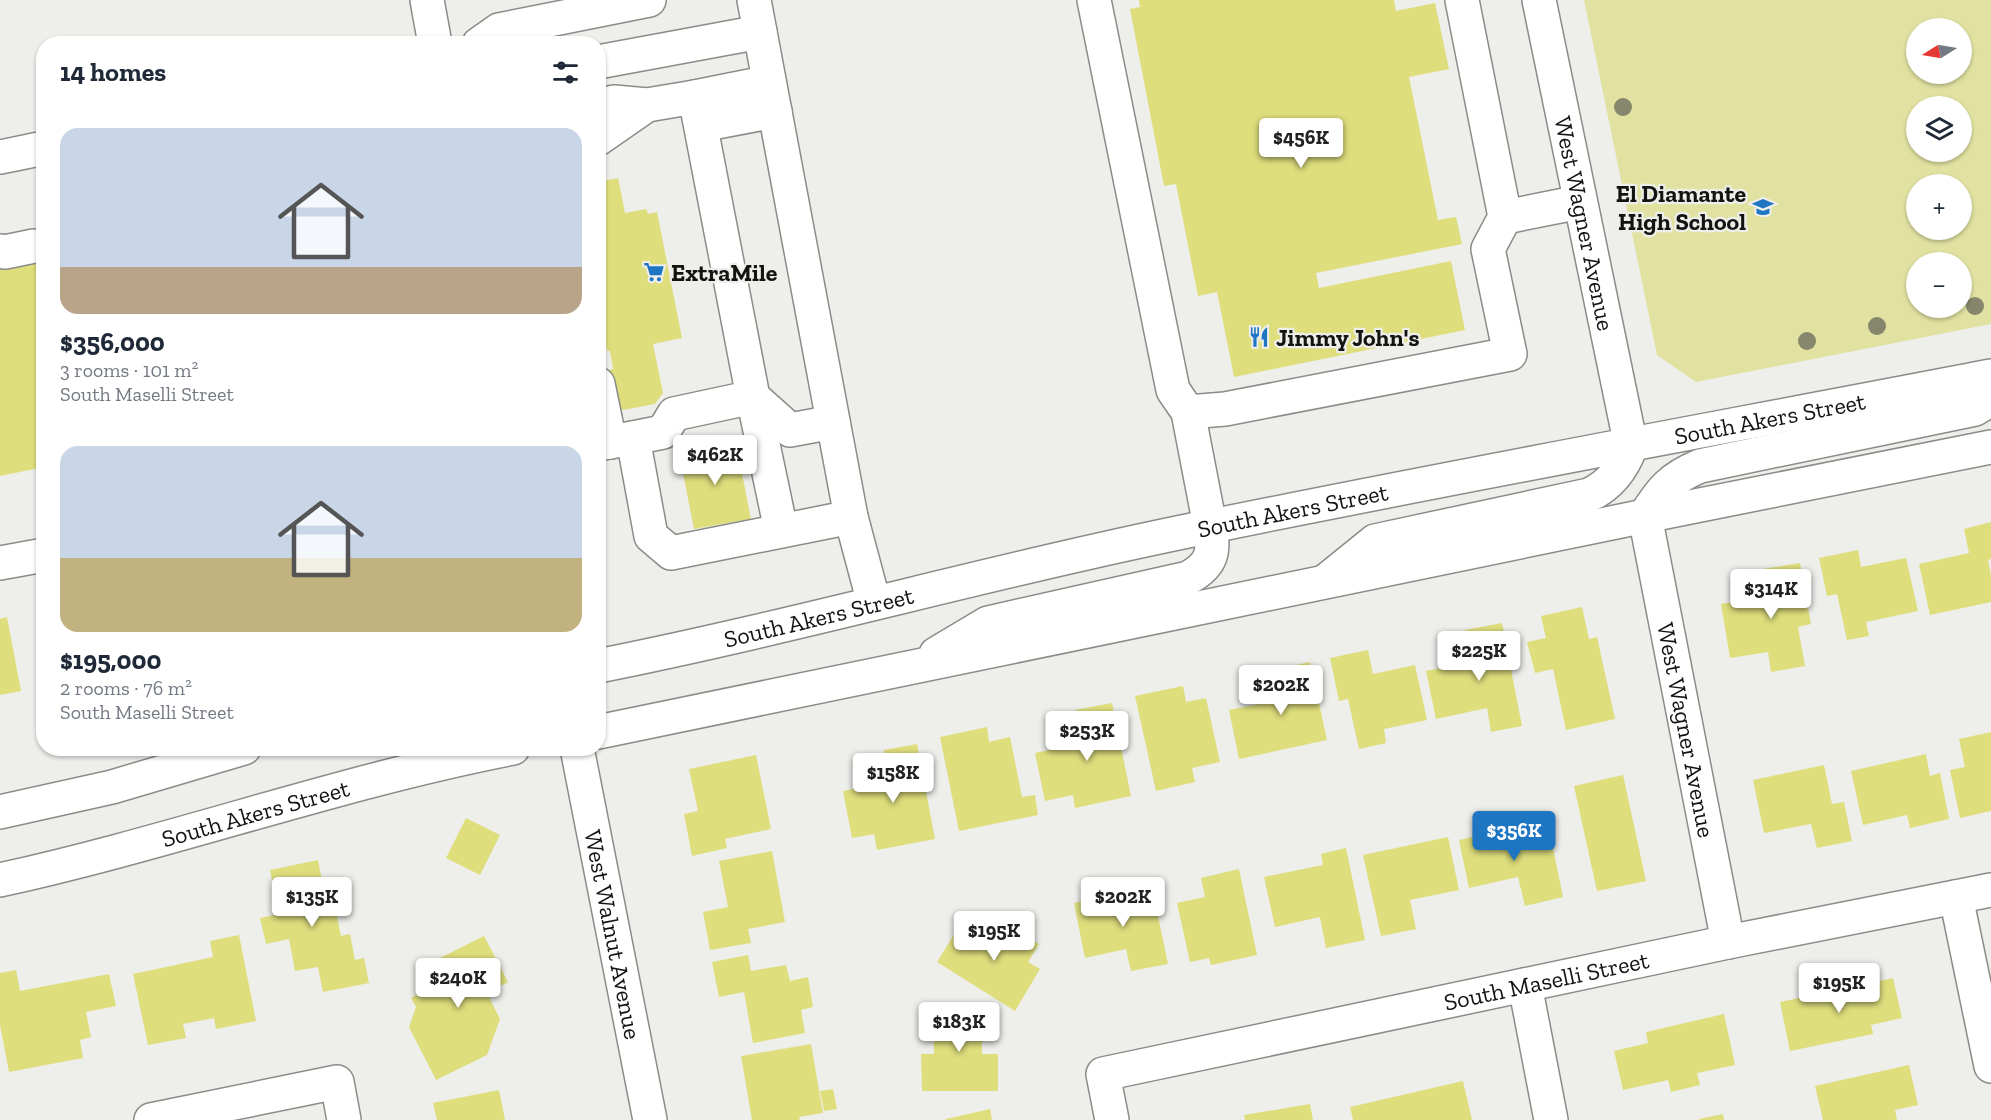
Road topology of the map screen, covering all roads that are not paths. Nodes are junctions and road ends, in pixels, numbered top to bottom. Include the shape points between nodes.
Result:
1 (427, 0) edge
2 (649, 0) edge
3 (754, 0) edge
4 (1094, 0) edge
5 (1462, 0) edge
6 (1539, 0) edge
7 (760, 32) junction
8 (434, 36) edge
9 (490, 36) edge
10 (606, 61) edge
11 (772, 97) junction
12 (606, 104) edge
13 (647, 105) junction
14 (698, 111) junction
15 (606, 133) edge
16 (36, 150) edge
17 (0, 157) edge
18 (1580, 202) junction
19 (1505, 217) junction
20 (22, 240) edge
21 (0, 250) edge
22 (1991, 376) edge
23 (753, 397) junction
24 (1991, 399) edge
25 (606, 412) edge
26 (1188, 412) junction
27 (834, 422) junction
28 (614, 441) edge
29 (1631, 446) junction
30 (1991, 447) edge
31 (1645, 516) junction
32 (851, 517) junction
33 (1210, 526) junction
34 (781, 530) junction
35 (36, 556) edge
36 (0, 563) edge
37 (1322, 584) junction
38 (873, 603) junction
39 (606, 664) edge
40 (917, 666) junction
41 (606, 730) edge
42 (216, 756) edge
43 (477, 756) edge
44 (579, 756) edge
45 (0, 812) edge
46 (0, 880) edge
47 (1991, 890) edge
48 (1956, 897) junction
49 (1728, 942) junction
50 (1525, 985) junction
51 (1991, 1066) edge
52 (151, 1120) edge
53 (344, 1120) edge
54 (650, 1120) edge
55 (1112, 1120) edge
56 (1551, 1120) edge

1 - 8 main road
2 - 9 main road via 499,30
3 - 7 main road
4 - 26 main road via 1173,390
5 - 19 main road
6 - 18 main road, West Wagner Avenue
7 - 10 main road
7 - 11 main road
11 - 14 main road
11 - 27 main road
12 - 13 main road
13 - 14 main road
13 - 15 main road
14 - 23 main road
16 - 17 main road
18 - 19 main road
18 - 29 main road, West Wagner Avenue
19 - 26 main road via 1488,249 1510,354 1225,409
20 - 21 main road via 5,252
22 - 29 main road, South Akers Street
23 - 27 main road via 790,430
23 - 28 main road via 674,414 663,432
23 - 34 main road
24 - 31 main road via 1975,409 1700,466 1666,485
25 - 28 main road
26 - 33 main road
27 - 32 main road
28 - 34 main road via 651,536 671,553
29 - 33 main road, South Akers Street
29 - 37 main road via 1614,478 1589,495 1375,541
30 - 31 main road
31 - 37 main road
31 - 49 main road, West Wagner Avenue
32 - 34 main road
32 - 38 main road
33 - 38 main road, South Akers Street
33 - 40 main road via 1210,558 1188,578 988,622
35 - 36 main road
37 - 40 main road
38 - 39 main road, South Akers Street
40 - 41 main road
42 - 45 main road via 112,787
43 - 46 main road, South Akers Street via 362,782 93,858
44 - 54 main road, West Walnut Avenue
47 - 48 main road, South Maselli Street
48 - 49 main road, South Maselli Street
48 - 51 main road
49 - 50 main road, South Maselli Street
50 - 55 main road, South Maselli Street via 1103,1074
50 - 56 main road
52 - 53 main road via 337,1082

